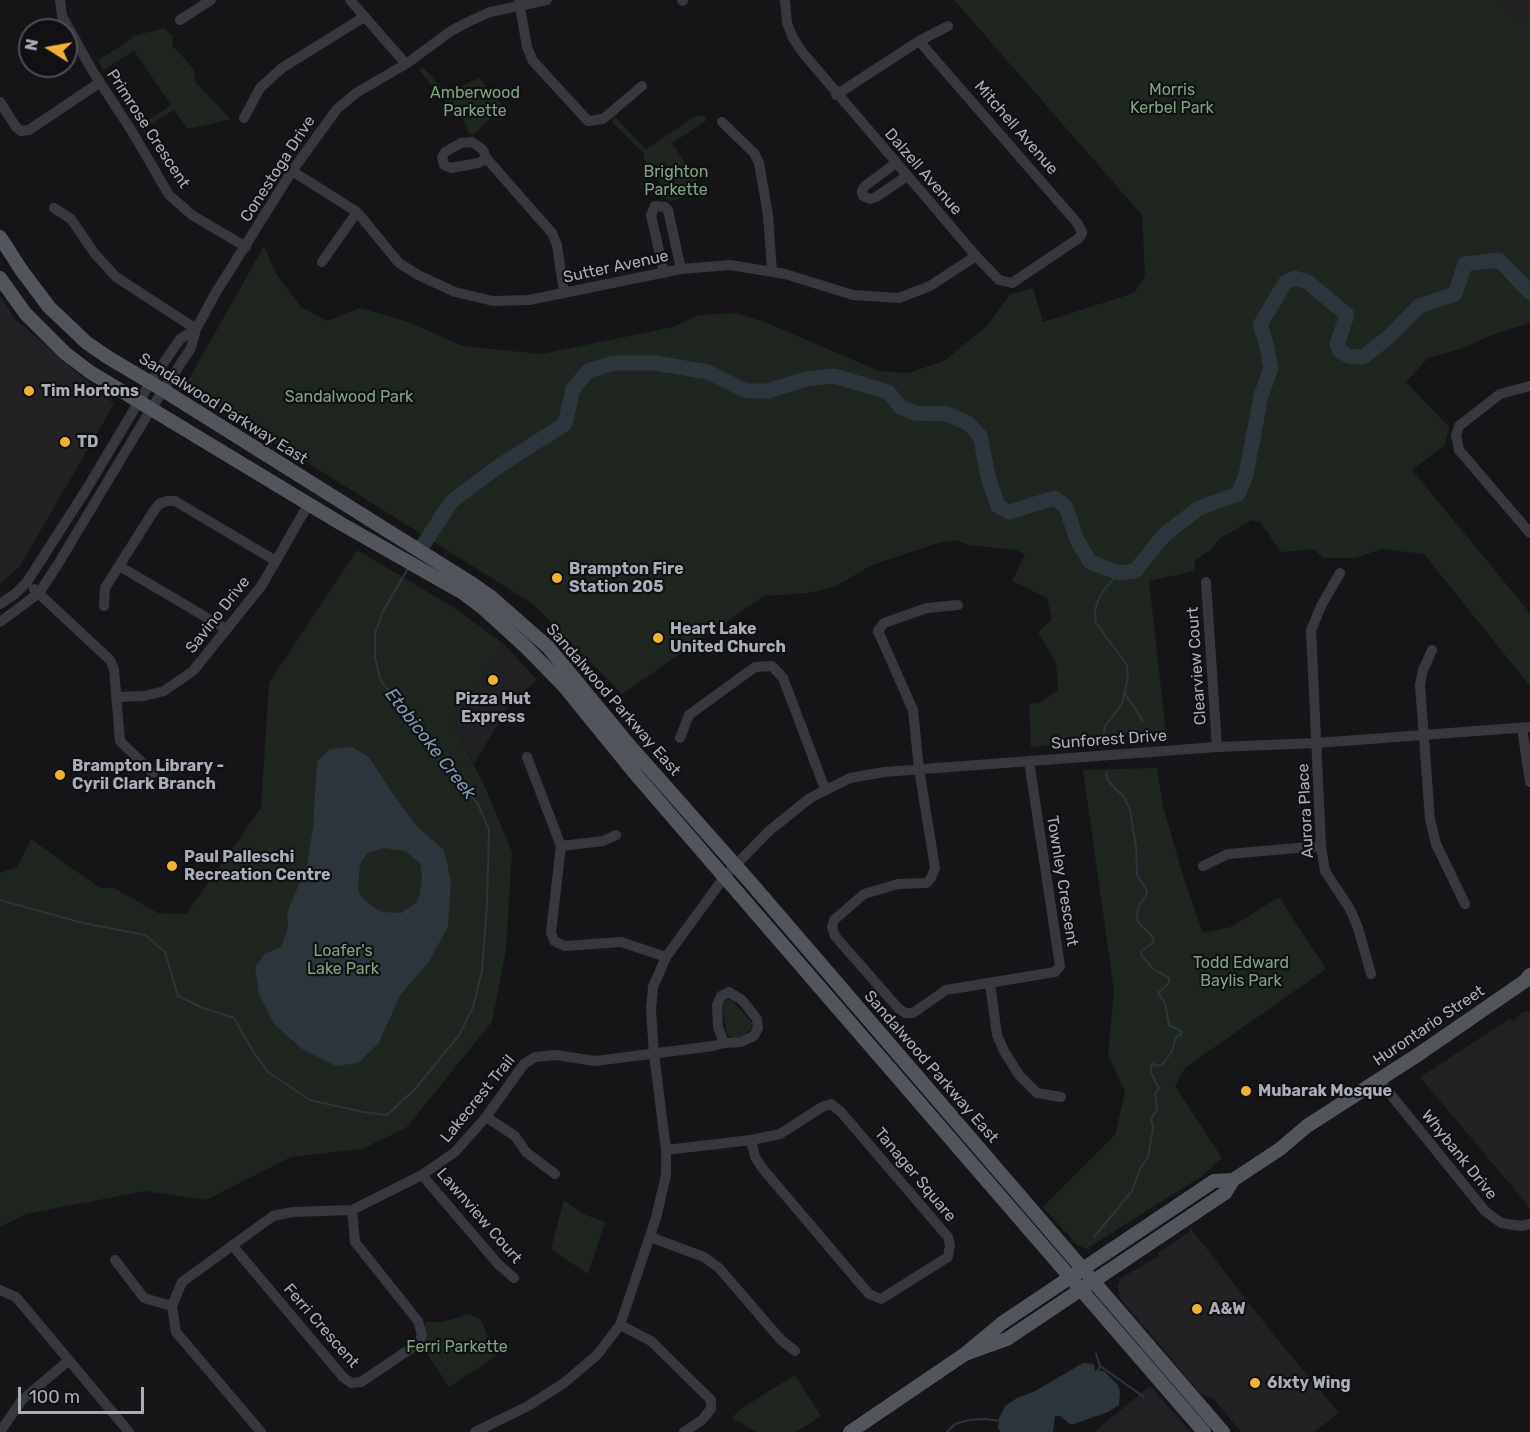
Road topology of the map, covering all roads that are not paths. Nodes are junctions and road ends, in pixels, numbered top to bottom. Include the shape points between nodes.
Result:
1 (60, 0) edge
2 (211, 0) edge
3 (350, 0) edge
4 (547, 0) edge
5 (785, 0) edge
6 (520, 3) edge
7 (364, 16) junction
8 (180, 20) dead end
9 (948, 26) dead end
10 (920, 40) junction
11 (406, 64) junction
12 (99, 83) junction
13 (642, 86) dead end
14 (836, 95) junction
15 (0, 102) edge
16 (244, 118) dead end
17 (722, 122) dead end
18 (487, 159) dead end
19 (896, 163) junction
20 (292, 171) junction
21 (907, 176) junction
22 (54, 208) dead end
23 (357, 212) junction
24 (0, 237) edge
25 (1079, 238) joint
26 (246, 247) junction
27 (976, 256) junction
28 (322, 262) dead end
29 (681, 269) junction
30 (772, 271) junction
31 (664, 273) junction
32 (0, 278) edge
33 (564, 293) junction
34 (196, 329) junction
35 (150, 383) junction
36 (1530, 386) edge
37 (163, 390) junction
38 (138, 401) junction
39 (151, 409) junction
40 (86, 490) junction
41 (98, 498) junction
42 (308, 505) junction
43 (1530, 533) edge
44 (406, 552) junction
45 (276, 561) junction
46 (121, 567) junction
47 (1341, 573) dead end
48 (27, 582) junction
49 (1206, 582) dead end
50 (39, 593) junction
51 (0, 604) edge
52 (958, 605) dead end
53 (104, 606) dead end
54 (0, 622) edge
55 (226, 629) junction
56 (1432, 650) dead end
57 (117, 697) junction
58 (1526, 727) edge
59 (1423, 734) junction
60 (680, 738) dead end
61 (1317, 743) junction
62 (1217, 747) junction
63 (527, 757) dead end
64 (1029, 761) junction
65 (919, 769) junction
66 (153, 773) dead end
67 (1530, 782) edge
68 (825, 789) junction
69 (616, 835) dead end
70 (561, 846) junction
71 (1321, 846) junction
72 (1203, 866) dead end
73 (730, 871) junction
74 (1465, 904) dead end
75 (666, 957) junction
76 (1371, 974) dead end
77 (1529, 981) edge
78 (990, 984) junction
79 (724, 1043) junction
80 (654, 1054) junction
81 (1379, 1080) junction
82 (1061, 1097) dead end
83 (486, 1117) junction
84 (751, 1140) junction
85 (666, 1150) junction
86 (555, 1174) dead end
87 (422, 1175) junction
88 (1233, 1180) junction
89 (352, 1210) junction
90 (1530, 1224) edge
91 (650, 1237) junction
92 (232, 1245) junction
93 (115, 1260) dead end
94 (1083, 1269) junction
95 (514, 1278) dead end
96 (1070, 1278) junction
97 (1094, 1281) junction
98 (0, 1290) edge
99 (1080, 1290) junction
100 (172, 1306) junction
101 (620, 1325) junction
102 (795, 1351) dead end
103 (965, 1354) junction
104 (68, 1361) junction
105 (0, 1432) edge
106 (129, 1432) edge
107 (261, 1432) edge
108 (475, 1432) edge
109 (684, 1432) edge
110 (850, 1432) edge
111 (1204, 1432) edge
112 (1223, 1432) edge

1 - 12 street, Primrose Crescent via 62,16
2 - 8 street
3 - 7 street
4 - 6 street, Conestoga Drive
5 - 14 street, Dalzell Avenue via 793,38
6 - 11 street, Conestoga Drive via 451,31
6 - 13 street via 533,61 588,121 603,119
7 - 11 street
7 - 16 street via 282,69 260,88
9 - 10 street
10 - 14 street
10 - 25 street, Mitchell Avenue via 1072,216 1082,233
11 - 20 street, Conestoga Drive via 356,93 337,110
12 - 15 street via 29,130 15,127
12 - 26 street, Primrose Crescent via 169,195 192,215
14 - 19 street, Dalzell Avenue
17 - 30 street via 759,163
18 - 33 street via 552,233
19 - 21 street, Dalzell Avenue
19 - 21 street via 865,186 863,196 876,197
20 - 23 street, Sutter Avenue
20 - 26 street, Conestoga Drive
21 - 27 street, Dalzell Avenue
22 - 34 street via 70,219 116,277
23 - 28 street
23 - 33 street, Sutter Avenue via 399,262 455,292 508,302
24 - 35 main road, Sandalwood Parkway East via 49,307 87,343
25 - 27 street, Dalzell Avenue via 1012,283 999,280
26 - 34 street, Conestoga Drive
27 - 30 street, Sutter Avenue via 930,286 899,298 854,295
29 - 30 street, Sutter Avenue via 730,265
29 - 31 street, Sutter Avenue
29 - 31 street via 668,210 655,206 651,215
31 - 33 street, Sutter Avenue
32 - 38 main road, Sandalwood Parkway East via 25,313 65,353
34 - 35 street, Conestoga Drive via 180,339
34 - 37 street, Conestoga Drive via 191,348
35 - 37 main road, Sandalwood Parkway East
35 - 38 street, Conestoga Drive
36 - 43 street via 1500,394 1459,426 1456,435 1459,450
37 - 39 street, Conestoga Drive
37 - 44 main road, Sandalwood Parkway East
38 - 39 main road, Sandalwood Parkway East
38 - 40 street, Conestoga Drive
39 - 41 street, Conestoga Drive
39 - 42 main road, Sandalwood Parkway East
40 - 41 street
40 - 48 street, Conestoga Drive
41 - 50 street, Conestoga Drive
42 - 44 main road, Sandalwood Parkway East
42 - 45 street, Savino Drive
44 - 73 main road, Sandalwood Parkway East via 491,597 548,647
45 - 46 street via 175,501 167,501 155,509
45 - 55 street, Savino Drive
46 - 53 street via 105,588
46 - 55 street
47 - 61 street, Aurora Place via 1311,630
48 - 50 street
48 - 51 street, Conestoga Drive
49 - 62 street, Clearview Court
50 - 54 street, Conestoga Drive
50 - 57 street via 110,660
52 - 65 street via 927,608 884,623 878,631 913,710
55 - 57 street, Savino Drive via 193,671 164,691
56 - 59 street via 1420,685
57 - 66 street via 120,741
58 - 59 street, Sunforest Drive
58 - 67 street
59 - 61 street, Sunforest Drive
59 - 74 street via 1430,819 1436,844
60 - 68 street via 689,715 755,667 772,666 783,678
61 - 62 street, Sunforest Drive
61 - 71 street, Aurora Place
62 - 64 street, Sunforest Drive
63 - 70 street
64 - 65 street, Sunforest Drive
64 - 78 street, Townley Crescent via 1060,966 1055,972
65 - 68 street, Sunforest Drive via 850,778
65 - 78 street, Townley Crescent via 935,868 932,878 927,883 898,884 864,894 832,927 835,936 906,1013 913,1013 946,990
68 - 73 street, Sunforest Drive via 769,831
69 - 70 street via 603,841
70 - 75 street via 551,932 554,941 565,946 621,942
71 - 72 street via 1228,854
71 - 76 street, Aurora Place via 1325,871 1350,909
73 - 75 street, Sunforest Drive
73 - 94 main road, Sandalwood Parkway East
73 - 96 main road, Sandalwood Parkway East
75 - 80 street, Sunforest Drive via 654,987 651,1010
77 - 81 main road, Hurontario Street
78 - 82 street via 997,1035 1019,1075 1037,1093
79 - 79 street via 718,1027 717,1005 721,996 729,992 742,1000 757,1019 758,1028 754,1036 741,1042
79 - 80 street, Lakecrest Trail
80 - 83 street, Lakecrest Trail via 595,1061 556,1055 536,1057 524,1064
80 - 85 street, Sunforest Drive
81 - 88 main road, Hurontario Street
81 - 90 street, Whybank Drive via 1485,1211 1501,1222
83 - 86 street via 515,1136 526,1152
83 - 87 street, Lakecrest Trail via 455,1152
84 - 84 street, Tanager Square via 780,1134 831,1104 948,1237 948,1257 881,1299 869,1294 763,1169
84 - 85 street, Tanager Square
85 - 91 street, Sunforest Drive via 666,1175
87 - 89 street, Lakecrest Trail
87 - 95 street, Lawnview Court
88 - 94 main road, Hurontario Street via 1214,1181
88 - 97 main road, Hurontario Street via 1225,1193
89 - 92 street, Lakecrest Trail via 273,1216
89 - 92 street, Ferri Crescent via 355,1242 418,1321 422,1335 420,1343 361,1382 351,1383 343,1377
91 - 101 street, Sunforest Drive
91 - 102 street via 704,1257 719,1268
92 - 100 street, Lakecrest Trail via 182,1282
93 - 100 street via 144,1298
94 - 96 main road, Hurontario Street
94 - 97 main road, Sandalwood Parkway East
96 - 99 main road, Sandalwood Parkway East
96 - 103 main road, Hurontario Street via 1002,1323
97 - 99 main road, Hurontario Street
97 - 112 main road, Sandalwood Parkway East
98 - 104 street via 16,1297
99 - 103 main road, Hurontario Street via 1008,1339
99 - 111 main road, Sandalwood Parkway East
100 - 107 street via 176,1332
101 - 108 street, Sunforest Drive via 597,1356 564,1383
101 - 109 street via 651,1341 711,1400 711,1409 702,1420
103 - 110 main road, Hurontario Street
104 - 105 street via 22,1400
104 - 106 street

